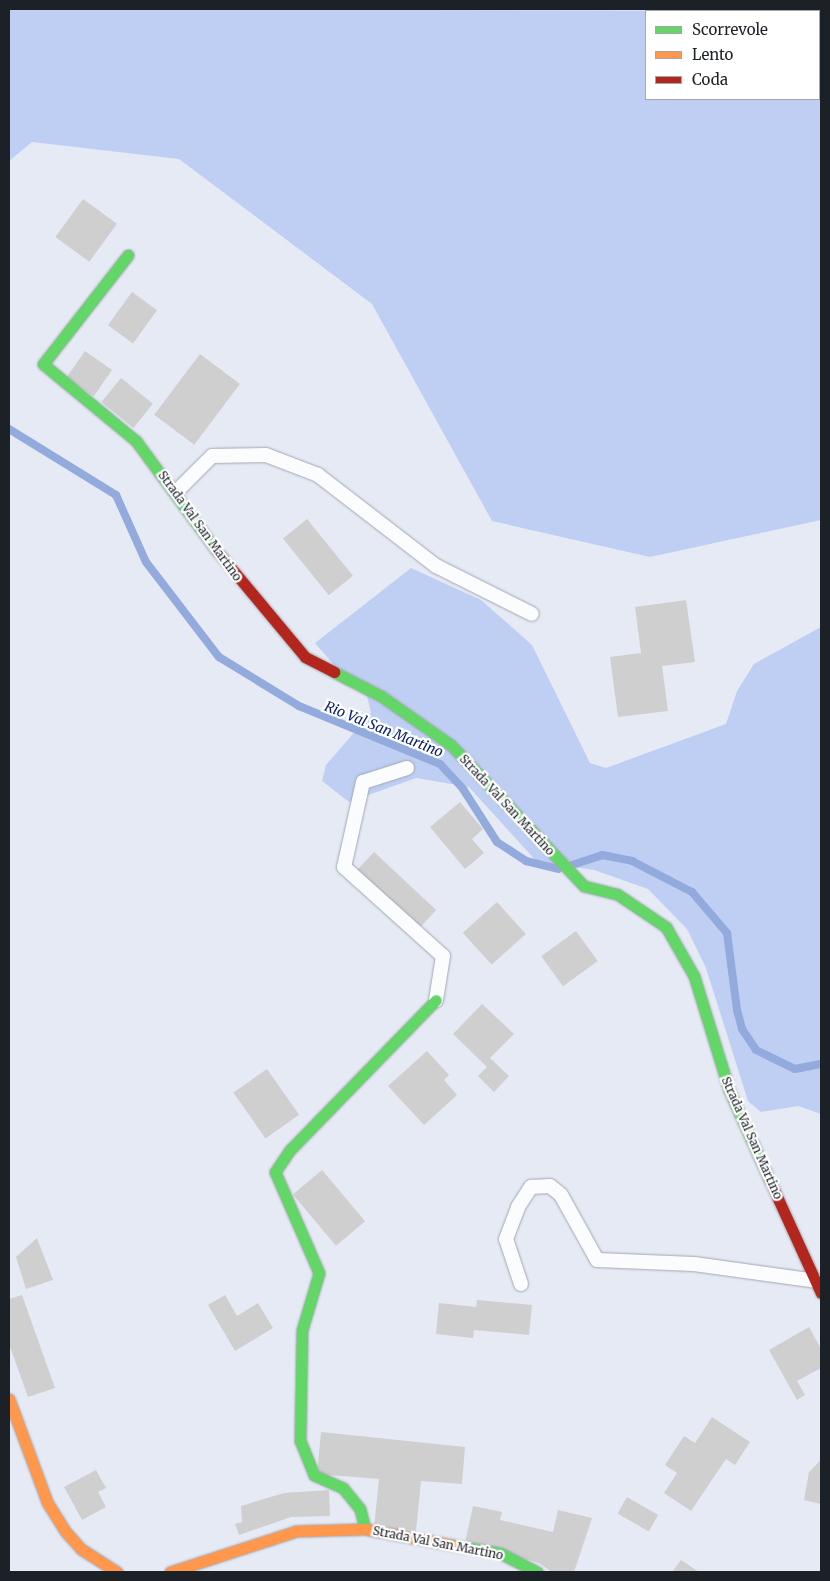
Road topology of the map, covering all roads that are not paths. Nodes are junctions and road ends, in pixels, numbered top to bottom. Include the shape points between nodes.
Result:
1 (128, 255) dead end
2 (177, 491) junction
3 (532, 614) dead end
4 (407, 768) dead end
5 (436, 1000) joint
6 (521, 1284) dead end
7 (819, 1287) edge
8 (9, 1399) edge
9 (365, 1529) junction
10 (117, 1572) edge
11 (170, 1572) edge
12 (537, 1572) edge

1 - 2 street, Strada Val San Martino via 43,364 136,441
2 - 3 lane via 212,456 266,455 318,475 436,566
2 - 7 street, Strada Val San Martino via 233,573 306,657 382,696 451,745 558,859 568,874 584,886 617,894 666,927 694,976 729,1090
4 - 5 lane, Strada Val San Martino via 364,782 344,867 443,956
5 - 9 street, Strada Val San Martino via 290,1150 275,1172 319,1273 302,1330 300,1441 314,1475 343,1488 360,1509
6 - 7 lane via 506,1239 518,1207 531,1187 550,1186 561,1195 597,1260 694,1264
8 - 10 street via 47,1502 65,1531 81,1549
9 - 11 street, Strada Val San Martino via 296,1531
9 - 12 street, Strada Val San Martino via 500,1553

